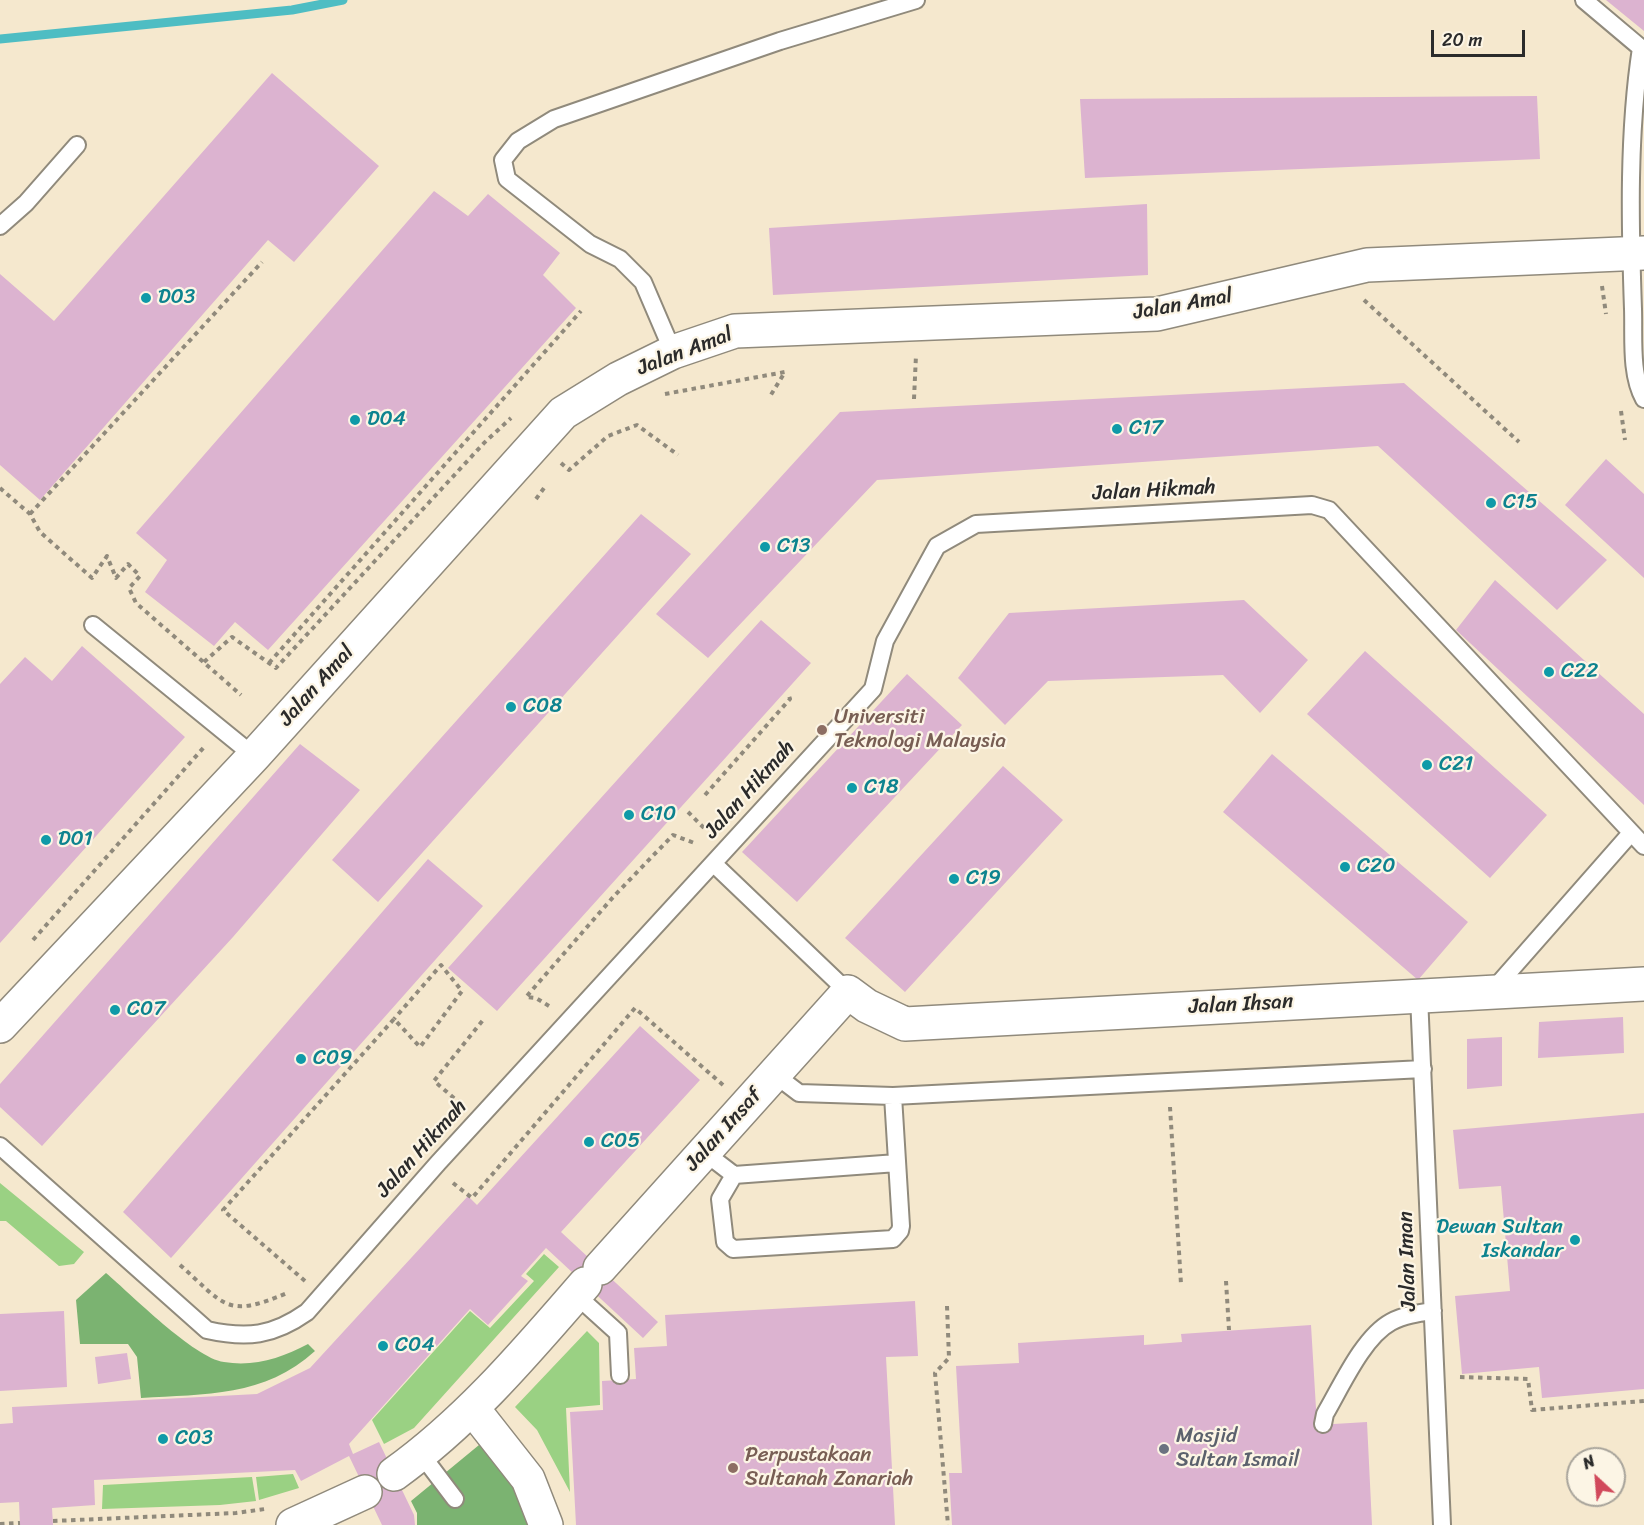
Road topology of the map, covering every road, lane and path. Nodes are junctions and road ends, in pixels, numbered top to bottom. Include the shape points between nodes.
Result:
1 (916, 0) edge
2 (1584, 0) edge
3 (77, 145) dead end
4 (0, 226) edge
5 (1638, 253) edge
6 (262, 262) dead end
7 (1602, 282) dead end
8 (1362, 298) dead end
9 (1378, 300) dead end
10 (1368, 303) junction
11 (581, 310) dead end
12 (1607, 316) dead end
13 (673, 352) junction
14 (662, 395) dead end
15 (768, 398) dead end
16 (1644, 399) edge
17 (1620, 406) dead end
18 (518, 412) dead end
19 (1625, 440) dead end
20 (1519, 442) dead end
21 (678, 455) dead end
22 (555, 457) dead end
23 (0, 488) edge
24 (30, 514) junction
25 (93, 625) dead end
26 (204, 662) junction
27 (269, 663) junction
28 (788, 693) dead end
29 (241, 695) dead end
30 (211, 740) dead end
31 (254, 756) junction
32 (705, 795) dead end
33 (688, 812) dead end
34 (1630, 833) junction
35 (1644, 846) edge
36 (714, 864) junction
37 (31, 942) dead end
38 (1644, 984) edge
39 (848, 992) junction
40 (1491, 993) junction
41 (1419, 996) junction
42 (553, 1009) dead end
43 (394, 1020) junction
44 (483, 1020) dead end
45 (0, 1026) edge
46 (1423, 1069) junction
47 (774, 1074) junction
48 (1169, 1082) junction
49 (729, 1092) dead end
50 (893, 1096) junction
51 (469, 1112) dead end
52 (0, 1146) edge
53 (704, 1152) junction
54 (897, 1163) junction
55 (734, 1175) junction
56 (445, 1192) dead end
57 (180, 1265) dead end
58 (1226, 1281) dead end
59 (587, 1282) junction
60 (1181, 1284) dead end
61 (947, 1306) dead end
62 (1432, 1311) junction
63 (1229, 1330) dead end
64 (620, 1376) dead end
65 (1435, 1376) junction
66 (1644, 1401) edge
67 (473, 1409) junction
68 (1323, 1424) dead end
69 (421, 1454) junction
70 (394, 1474) dead end
71 (366, 1492) dead end
72 (455, 1499) dead end
73 (281, 1517) edge
74 (53, 1521) dead end
75 (20, 1523) dead end
76 (0, 1524) edge
77 (546, 1525) edge
78 (948, 1525) edge
79 (1442, 1525) edge

1 - 13 lane via 780,41 554,119 518,141 503,160 507,180 590,244 620,259 643,282
2 - 5 lane via 1641,48 1634,92
3 - 4 lane
5 - 13 street, Jalan Amal via 1367,265 1157,314 735,331
5 - 16 lane via 1635,359
6 - 24 path
7 - 12 path
8 - 10 path
9 - 10 path
10 - 20 path
11 - 27 path
13 - 31 street, Jalan Amal via 618,379 563,413
14 - 15 path via 785,372
17 - 19 path
18 - 27 path via 484,443 276,668
21 - 22 path via 637,425 608,436 569,470
23 - 24 path
24 - 26 path via 40,532 92,578 107,556 116,578 128,564 140,576 129,588 136,603
25 - 31 lane
26 - 27 path via 232,637
26 - 29 path
28 - 32 path via 790,699
30 - 37 path
31 - 45 street, Jalan Amal
33 - 42 path via 709,830 697,845 673,835 526,997 536,998
34 - 35 lane, Jalan Hikmah
34 - 36 lane, Jalan Hikmah via 1329,510 1312,505 976,524 937,546 885,641 873,689
34 - 40 lane
36 - 39 lane
36 - 52 lane, Jalan Hikmah via 307,1312 291,1324 238,1337 207,1330
38 - 40 street, Jalan Ihsan
39 - 41 street, Jalan Ihsan via 905,1024
39 - 47 street, Jalan Insaf
40 - 41 street, Jalan Ihsan
41 - 46 lane, Jalan Iman
43 - 43 path via 420,1047 462,991 441,965
43 - 57 path via 223,1210 309,1285 254,1307 225,1305
44 - 51 path via 434,1081
46 - 48 lane
46 - 62 lane, Jalan Iman
47 - 50 lane via 799,1094
47 - 53 street, Jalan Insaf
48 - 50 lane
48 - 60 path
49 - 56 path via 635,1008 472,1198 453,1183
50 - 54 lane
53 - 55 lane
53 - 59 street, Jalan Insaf
54 - 55 lane
54 - 55 lane via 901,1226 893,1239 733,1249 725,1242 720,1199
58 - 63 path
59 - 64 lane via 618,1333
59 - 67 street, Jalan Insaf
61 - 78 path via 949,1358 935,1373
62 - 65 lane, Jalan Iman
62 - 68 lane via 1392,1322 1375,1336 1331,1404
65 - 66 path via 1528,1379 1532,1410
65 - 79 lane, Jalan Iman
67 - 69 street, Jalan Insaf
67 - 77 street via 528,1479
69 - 70 street, Jalan Insaf
69 - 72 lane
71 - 73 street
73 - 74 path via 236,1513
75 - 76 path

